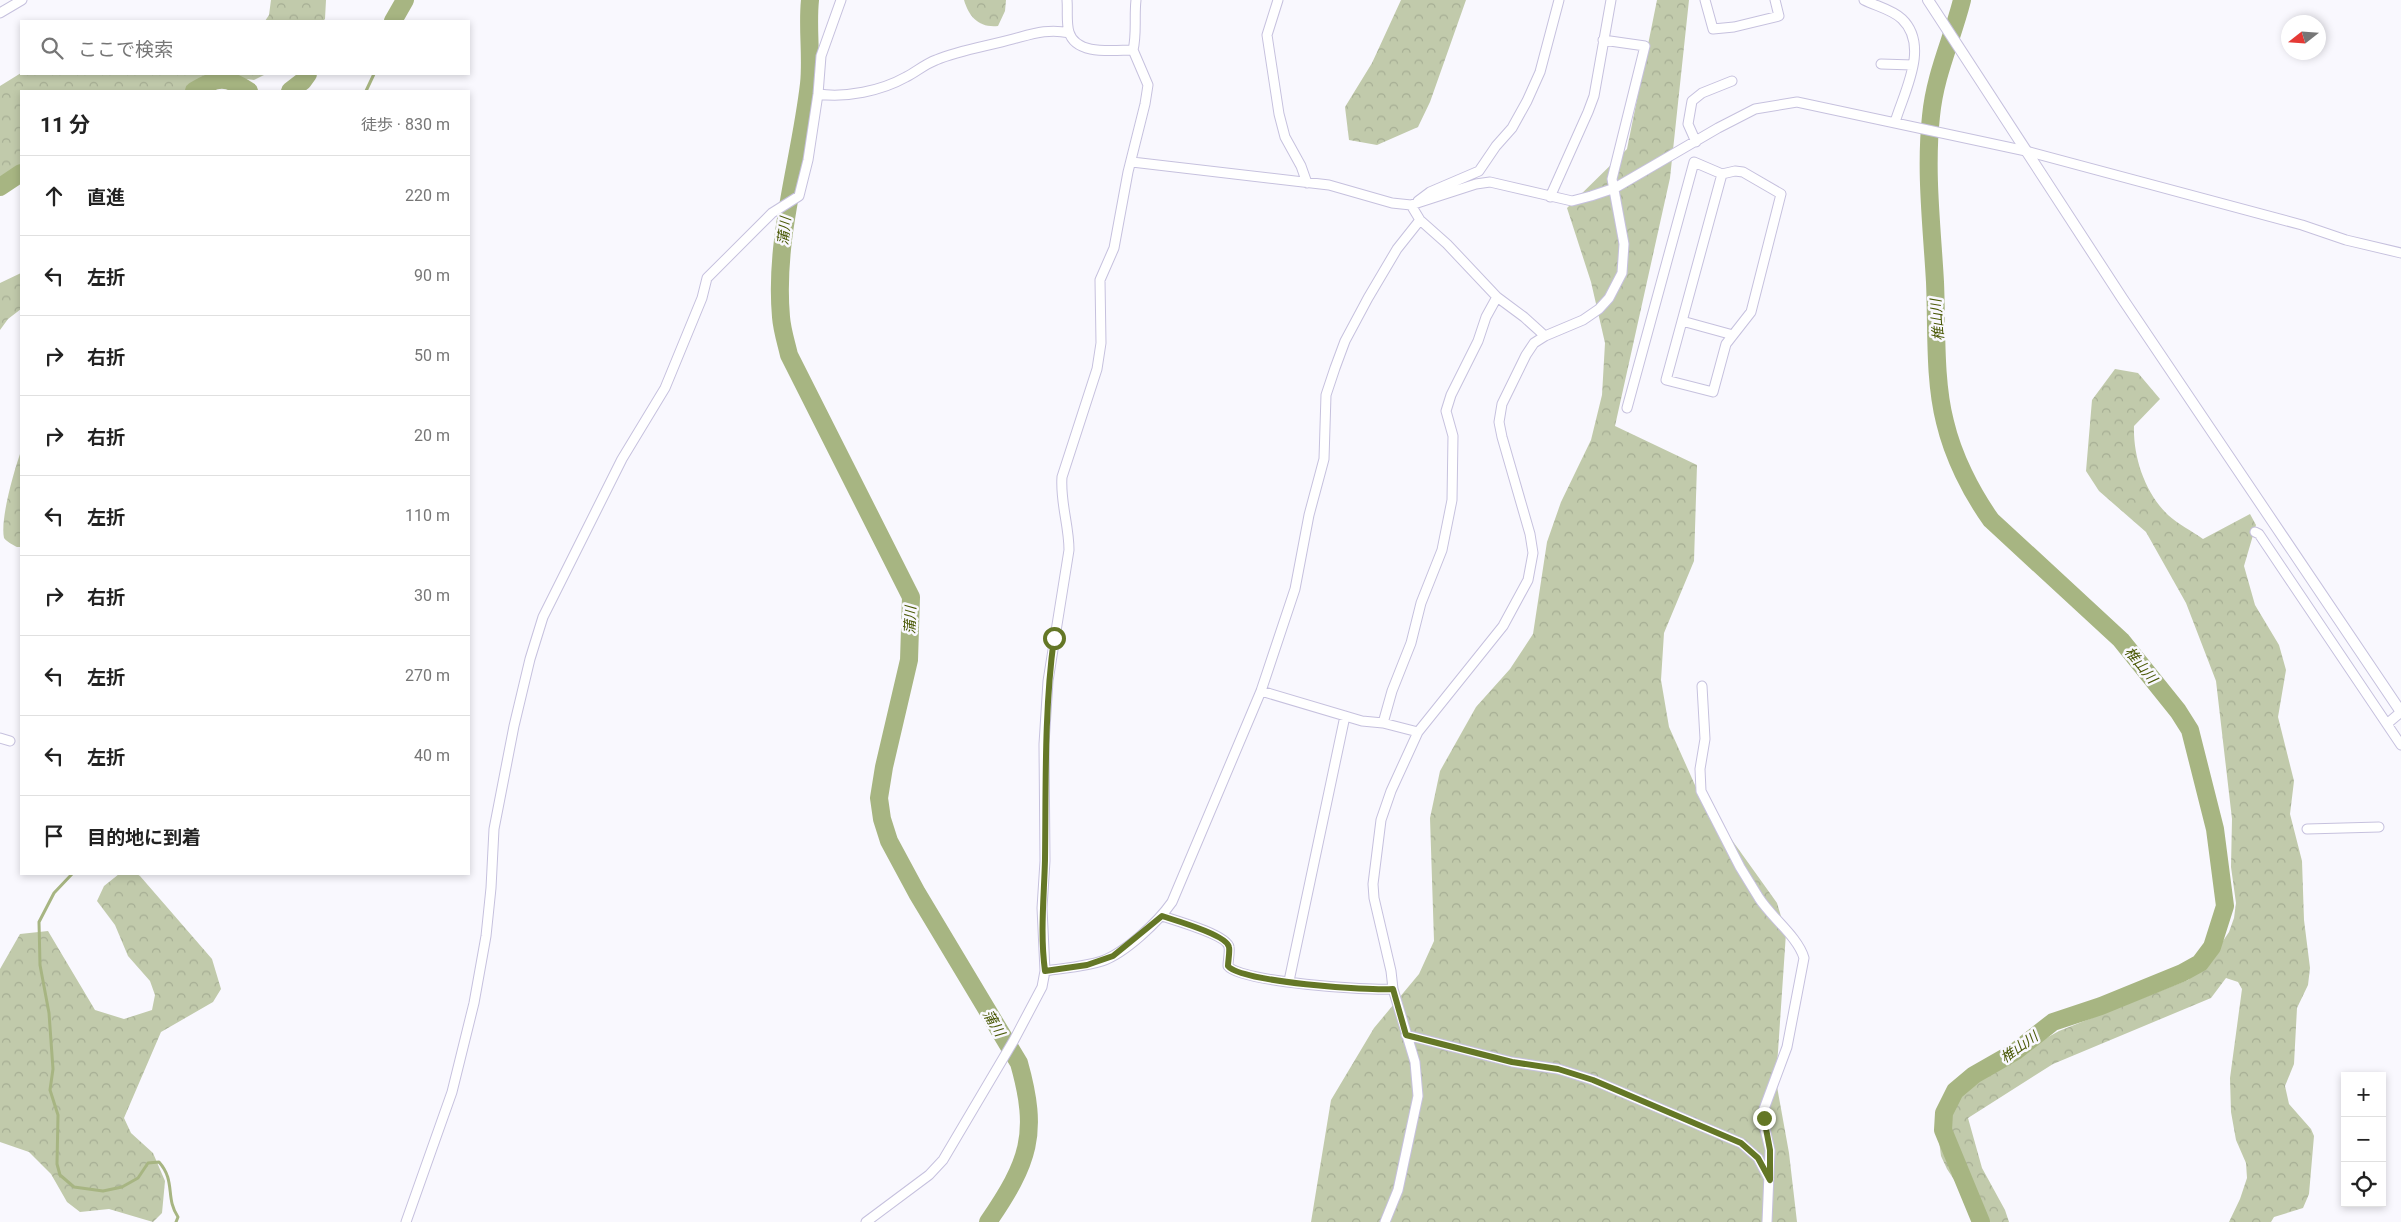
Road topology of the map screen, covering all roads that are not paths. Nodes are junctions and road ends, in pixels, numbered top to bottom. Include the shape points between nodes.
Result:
1 (22, 0) edge
2 (841, 0) edge
3 (1067, 0) edge
4 (1136, 0) edge
5 (1278, 0) edge
6 (1559, 0) edge
7 (1611, 0) edge
8 (1705, 0) edge
9 (1775, 0) edge
10 (1864, 0) edge
11 (1930, 4) edge
12 (0, 13) edge
13 (1069, 32) junction
14 (1604, 40) junction
15 (1133, 50) junction
16 (1881, 64) dead end
17 (1913, 65) junction
18 (1732, 81) dead end
19 (818, 94) junction
20 (1898, 123) junction
21 (1696, 142) junction
22 (1687, 147) junction
23 (2026, 151) junction
24 (1132, 162) junction
25 (1694, 162) junction
26 (1722, 174) junction
27 (1306, 183) junction
28 (1615, 188) junction
29 (1550, 197) junction
30 (1411, 205) junction
31 (1420, 220) junction
32 (2401, 253) edge
33 (1497, 297) junction
34 (1682, 321) junction
35 (1733, 335) junction
36 (1545, 336) junction
37 (1627, 408) dead end
38 (2255, 532) dead end
39 (1702, 686) dead end
40 (1261, 691) junction
41 (2401, 712) edge
42 (1345, 716) junction
43 (2389, 721) junction
44 (1383, 723) junction
45 (1418, 732) junction
46 (0, 738) edge
47 (10, 741) dead end
48 (2401, 745) edge
49 (2379, 827) dead end
50 (2307, 830) dead end
51 (1162, 916) junction
52 (1045, 971) junction
53 (1289, 981) junction
54 (1393, 989) junction
55 (1406, 1035) junction
56 (1770, 1180) junction
57 (406, 1222) edge
58 (866, 1222) edge
59 (1384, 1222) edge
60 (1768, 1222) edge

1 - 12 street
2 - 19 street via 820,56
3 - 13 street
4 - 15 street
5 - 27 street via 1267,35 1279,114 1285,137 1301,166
6 - 30 street via 1540,72 1512,128 1479,170 1430,192
7 - 14 street
8 - 9 street via 1713,29 1734,28 1779,16
10 - 17 street via 1904,20 1914,47 1916,57
11 - 23 street
13 - 15 street via 1081,46
13 - 19 street via 1041,32 956,54 936,60 892,84 865,91 836,96
14 - 28 street via 1645,46 1612,179
14 - 29 street via 1594,96
15 - 24 street via 1148,85
16 - 17 street
17 - 20 street
18 - 21 street via 1702,93 1692,101 1688,124
19 - 57 street via 799,196 772,213 707,278 665,388 622,459 544,617 530,659 497,809 486,936 474,1004 452,1092
20 - 21 street via 1821,106 1784,103 1755,109
20 - 23 street
21 - 22 street
22 - 25 street
22 - 28 street
23 - 32 street
23 - 41 street
24 - 27 street
24 - 52 street via 1114,248 1100,280 1101,343 1097,369 1062,477 1060,494 1069,533 1069,550 1048,681 1044,744 1042,917
25 - 26 street
25 - 37 street
26 - 34 street
26 - 35 street via 1743,172 1781,194 1751,312
27 - 30 street via 1329,185 1392,203
28 - 29 street via 1572,201
28 - 36 street via 1624,244 1618,285 1600,309
29 - 30 street via 1490,182
30 - 31 street
31 - 33 street
31 - 40 street via 1368,298 1335,368 1326,395 1324,459 1295,589
33 - 36 street
33 - 44 street via 1446,411 1453,436 1452,500 1442,550
34 - 35 street
34 - 35 street via 1666,380 1713,392 1726,344
36 - 45 street via 1534,343 1526,355 1502,404 1499,422 1530,534 1533,553 1528,580 1503,626
38 - 43 street
39 - 56 street via 1705,739 1700,778 1703,798 1758,898 1796,940 1804,958 1787,1047 1764,1109 1770,1150
40 - 42 street
40 - 51 street via 1172,902
41 - 43 street
42 - 44 street
42 - 53 street
43 - 48 street
44 - 45 street
45 - 54 street via 1381,820 1373,884
46 - 47 street
49 - 50 street
51 - 52 street via 1113,956 1087,965
51 - 53 street via 1227,942 1230,970
52 - 58 street via 1038,997 943,1160 929,1175
53 - 54 street via 1366,990
54 - 55 street
55 - 56 street via 1512,1062 1558,1069 1593,1080 1741,1143 1758,1158
55 - 59 street via 1415,1062 1418,1096 1398,1190
56 - 60 street

